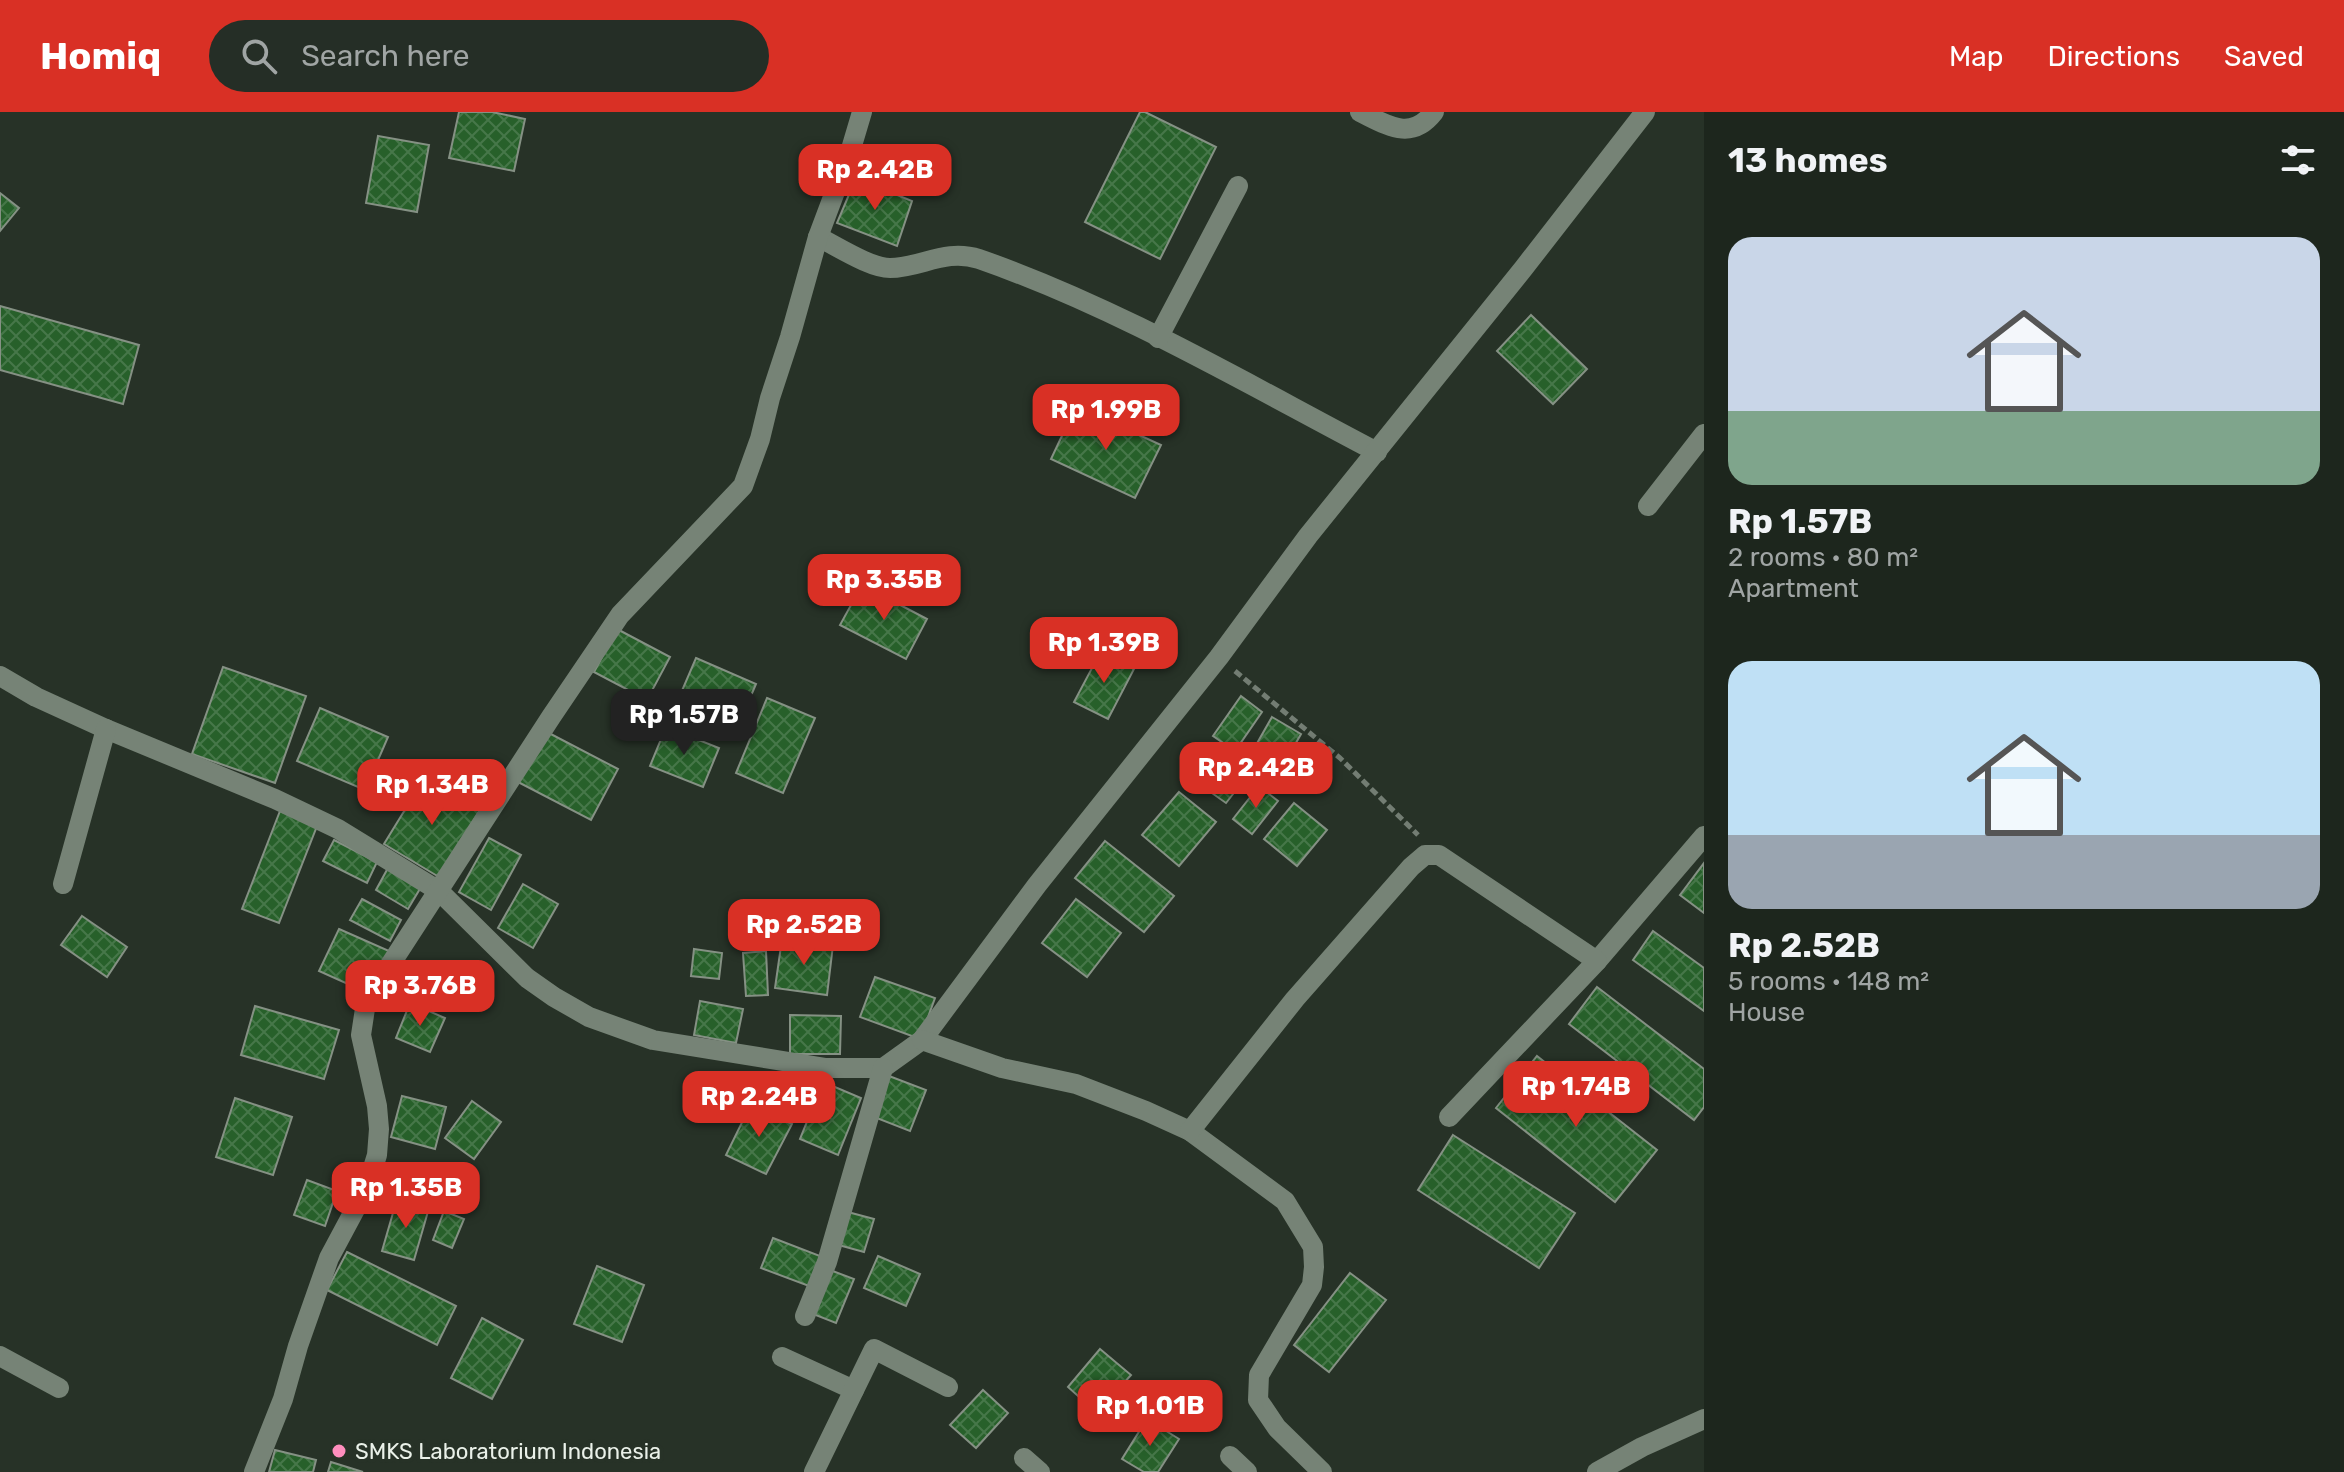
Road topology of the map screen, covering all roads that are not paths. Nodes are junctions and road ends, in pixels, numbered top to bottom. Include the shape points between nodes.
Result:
1 (862, 112) edge
2 (1360, 112) edge
3 (1434, 112) edge
4 (1645, 112) edge
5 (1238, 186) dead end
6 (818, 237) junction
7 (1158, 338) junction
8 (1704, 434) edge
9 (1377, 452) junction
10 (1648, 506) dead end
11 (0, 676) edge
12 (106, 729) junction
13 (1704, 836) edge
14 (63, 884) dead end
15 (439, 891) junction
16 (1597, 961) junction
17 (922, 1040) junction
18 (883, 1068) junction
19 (1449, 1117) dead end
20 (1190, 1131) junction
21 (805, 1316) dead end
22 (0, 1356) edge
23 (782, 1357) dead end
24 (948, 1387) dead end
25 (59, 1388) dead end
26 (854, 1390) junction
27 (1704, 1419) edge
28 (1230, 1456) dead end
29 (254, 1472) edge
30 (814, 1472) edge
31 (1247, 1472) edge
32 (1322, 1472) edge
33 (1597, 1472) edge

1 - 6 street
2 - 3 street via 1396,129 1416,128
4 - 9 street
5 - 7 street
6 - 7 street via 889,268 950,255 973,257 1031,278
6 - 15 street via 743,486 620,615
7 - 9 street
8 - 10 street
9 - 17 street
11 - 12 street
12 - 14 street
12 - 15 street via 338,829
13 - 16 street
15 - 18 street via 527,978 589,1017 653,1040 826,1068
15 - 29 street via 364,1007 361,1035 377,1106 377,1155 367,1187 329,1258
16 - 19 street
16 - 20 street via 1439,855 1425,855 1295,999
17 - 18 street
17 - 20 street via 1002,1068 1076,1084
18 - 21 street via 827,1262
20 - 32 street via 1285,1201 1313,1247 1312,1285 1259,1375 1258,1400 1277,1428
22 - 25 street
23 - 26 street
24 - 26 street via 874,1349
26 - 30 street
27 - 33 street
28 - 31 street

